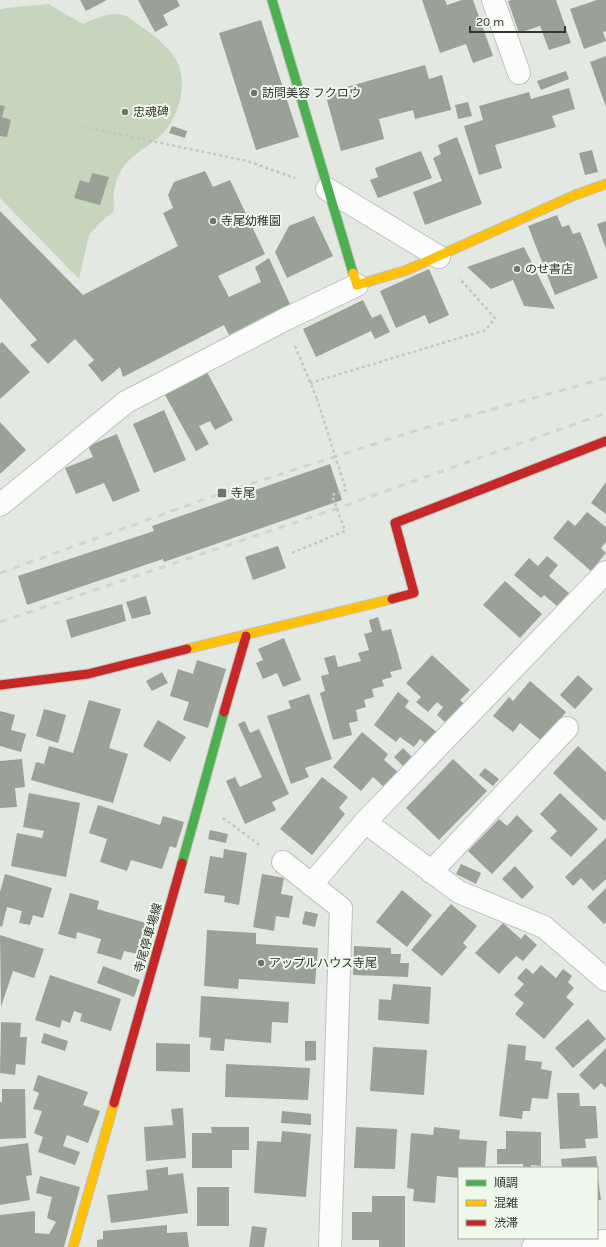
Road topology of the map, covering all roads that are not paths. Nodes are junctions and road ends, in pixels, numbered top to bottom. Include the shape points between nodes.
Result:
1 (272, 0) edge
2 (493, 0) edge
3 (519, 73) dead end
4 (606, 184) edge
5 (327, 189) junction
6 (439, 256) junction
7 (357, 285) junction
8 (606, 441) edge
9 (0, 505) edge
10 (606, 572) edge
11 (246, 636) junction
12 (0, 685) edge
13 (567, 728) dead end
14 (365, 822) junction
15 (283, 862) road end
16 (431, 872) junction
17 (311, 885) junction
18 (606, 980) edge
19 (606, 1241) edge
20 (73, 1247) edge
21 (330, 1247) edge
22 (533, 1247) edge

1 - 5 street
2 - 3 street
4 - 6 street via 575,195
5 - 6 street
5 - 7 street
6 - 7 street via 407,270
7 - 9 street via 126,402
8 - 11 street via 395,523 414,593
10 - 14 street
11 - 12 street via 88,674
11 - 20 street, 寺尾停車場線
13 - 16 street
14 - 16 street
14 - 17 street
15 - 17 street
16 - 18 street via 459,892 544,927
17 - 21 street via 341,908
19 - 22 street

